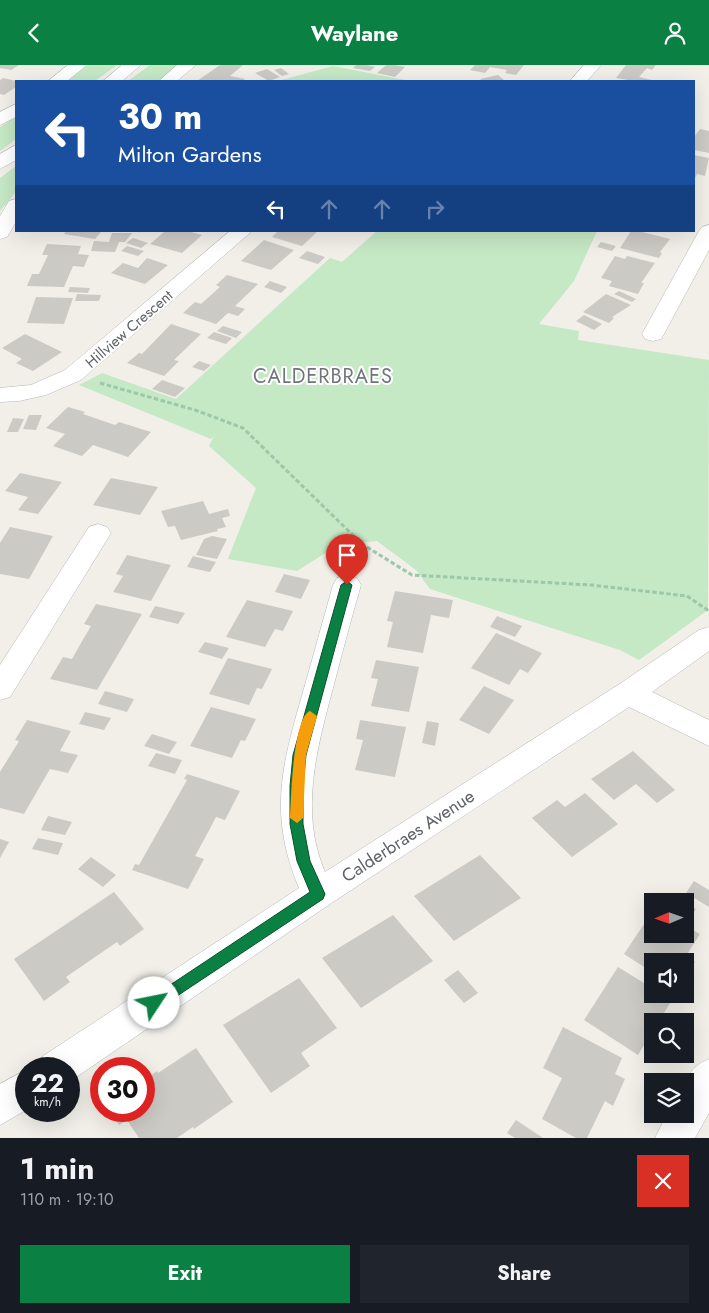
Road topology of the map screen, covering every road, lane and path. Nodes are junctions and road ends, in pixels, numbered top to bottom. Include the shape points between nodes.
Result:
1 (79, 65) edge
2 (133, 65) edge
3 (188, 65) edge
4 (593, 65) edge
5 (57, 80) edge
6 (112, 80) edge
7 (168, 80) edge
8 (579, 80) edge
9 (15, 110) edge
10 (0, 120) edge
11 (15, 152) edge
12 (0, 163) edge
13 (15, 207) edge
14 (709, 231) edge
15 (241, 232) edge
16 (0, 233) edge
17 (653, 335) dead end
18 (73, 375) junction
19 (0, 395) edge
20 (98, 533) dead end
21 (347, 585) dead end
22 (709, 611) edge
23 (709, 637) edge
24 (4, 675) edge
25 (628, 693) junction
26 (709, 734) edge
27 (318, 894) junction
28 (74, 1057) edge
29 (709, 1077) edge
30 (15, 1096) edge
31 (0, 1106) edge
32 (674, 1138) edge

1 - 5 street
2 - 6 street
3 - 7 street
4 - 8 street
9 - 10 street
11 - 12 street
13 - 16 street
14 - 17 street
15 - 18 street, Hillview Crescent
18 - 19 street, Hillview Crescent via 46,388
18 - 22 path via 195,410 243,428 362,544 412,575 591,585 687,596
20 - 24 street
21 - 27 street via 300,755 296,786 297,824 304,861
23 - 25 street, Calderbraes Avenue
25 - 26 street
25 - 27 street, Calderbraes Avenue
27 - 28 street, Calderbraes Avenue
29 - 32 street
30 - 31 street

